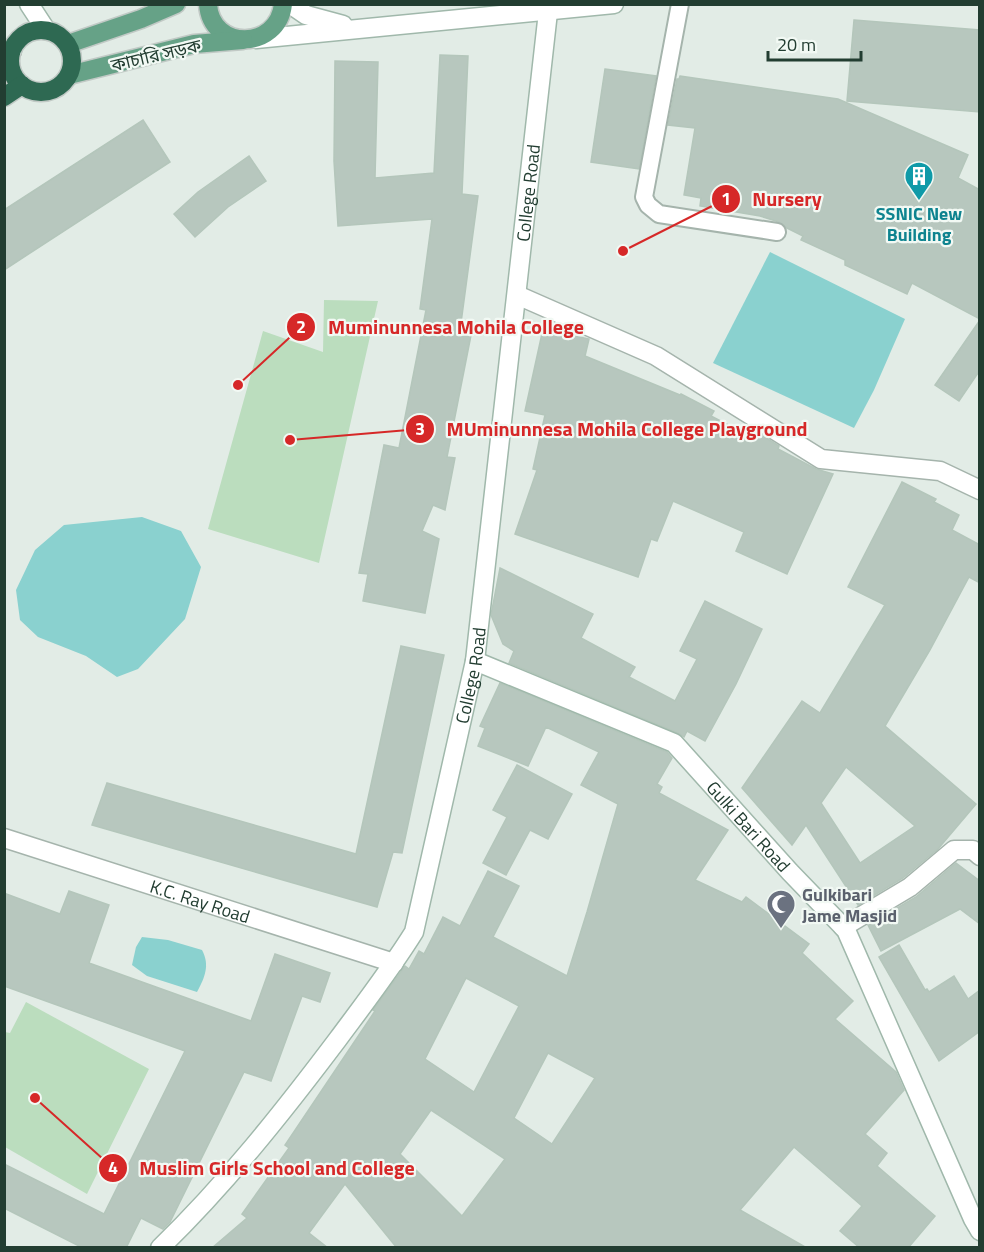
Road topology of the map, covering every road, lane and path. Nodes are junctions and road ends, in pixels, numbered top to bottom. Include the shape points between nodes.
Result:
1 (29, 4) edge
2 (176, 4) edge
3 (208, 4) edge
4 (283, 4) edge
5 (290, 4) edge
6 (614, 4) edge
7 (680, 4) edge
8 (548, 12) junction
9 (357, 29) junction
10 (46, 30) junction
11 (250, 39) junction
12 (68, 44) junction
13 (8, 51) edge
14 (69, 75) junction
15 (22, 85) junction
16 (4, 97) edge
17 (777, 232) dead end
18 (517, 295) junction
19 (980, 490) edge
20 (475, 661) junction
21 (4, 838) edge
22 (980, 856) edge
23 (843, 927) junction
24 (394, 963) junction
25 (980, 1231) edge
26 (160, 1248) edge

1 - 10 street
2 - 12 main road, কাচারি সড়ক
3 - 11 main road via 222,32 232,38
4 - 11 main road via 268,33
5 - 9 street via 306,15
6 - 8 street
7 - 17 lane via 644,197 659,214
8 - 9 street
8 - 18 street, College Road
9 - 11 street
10 - 12 highway
10 - 13 highway via 27,32
11 - 14 main road, কাচারি সড়ক via 194,45
12 - 14 highway via 73,56
13 - 15 highway via 13,75
14 - 15 highway via 46,92
15 - 16 highway
18 - 19 street via 656,356 821,459 940,471
18 - 20 street, College Road
20 - 23 street, Gulki Bari Road via 674,743
20 - 24 street, College Road via 414,932
21 - 24 street, K.C. Ray Road
22 - 23 street via 973,850 954,850 910,886
23 - 25 street, Gulki Bari Road
24 - 26 street, College Road via 284,1112

